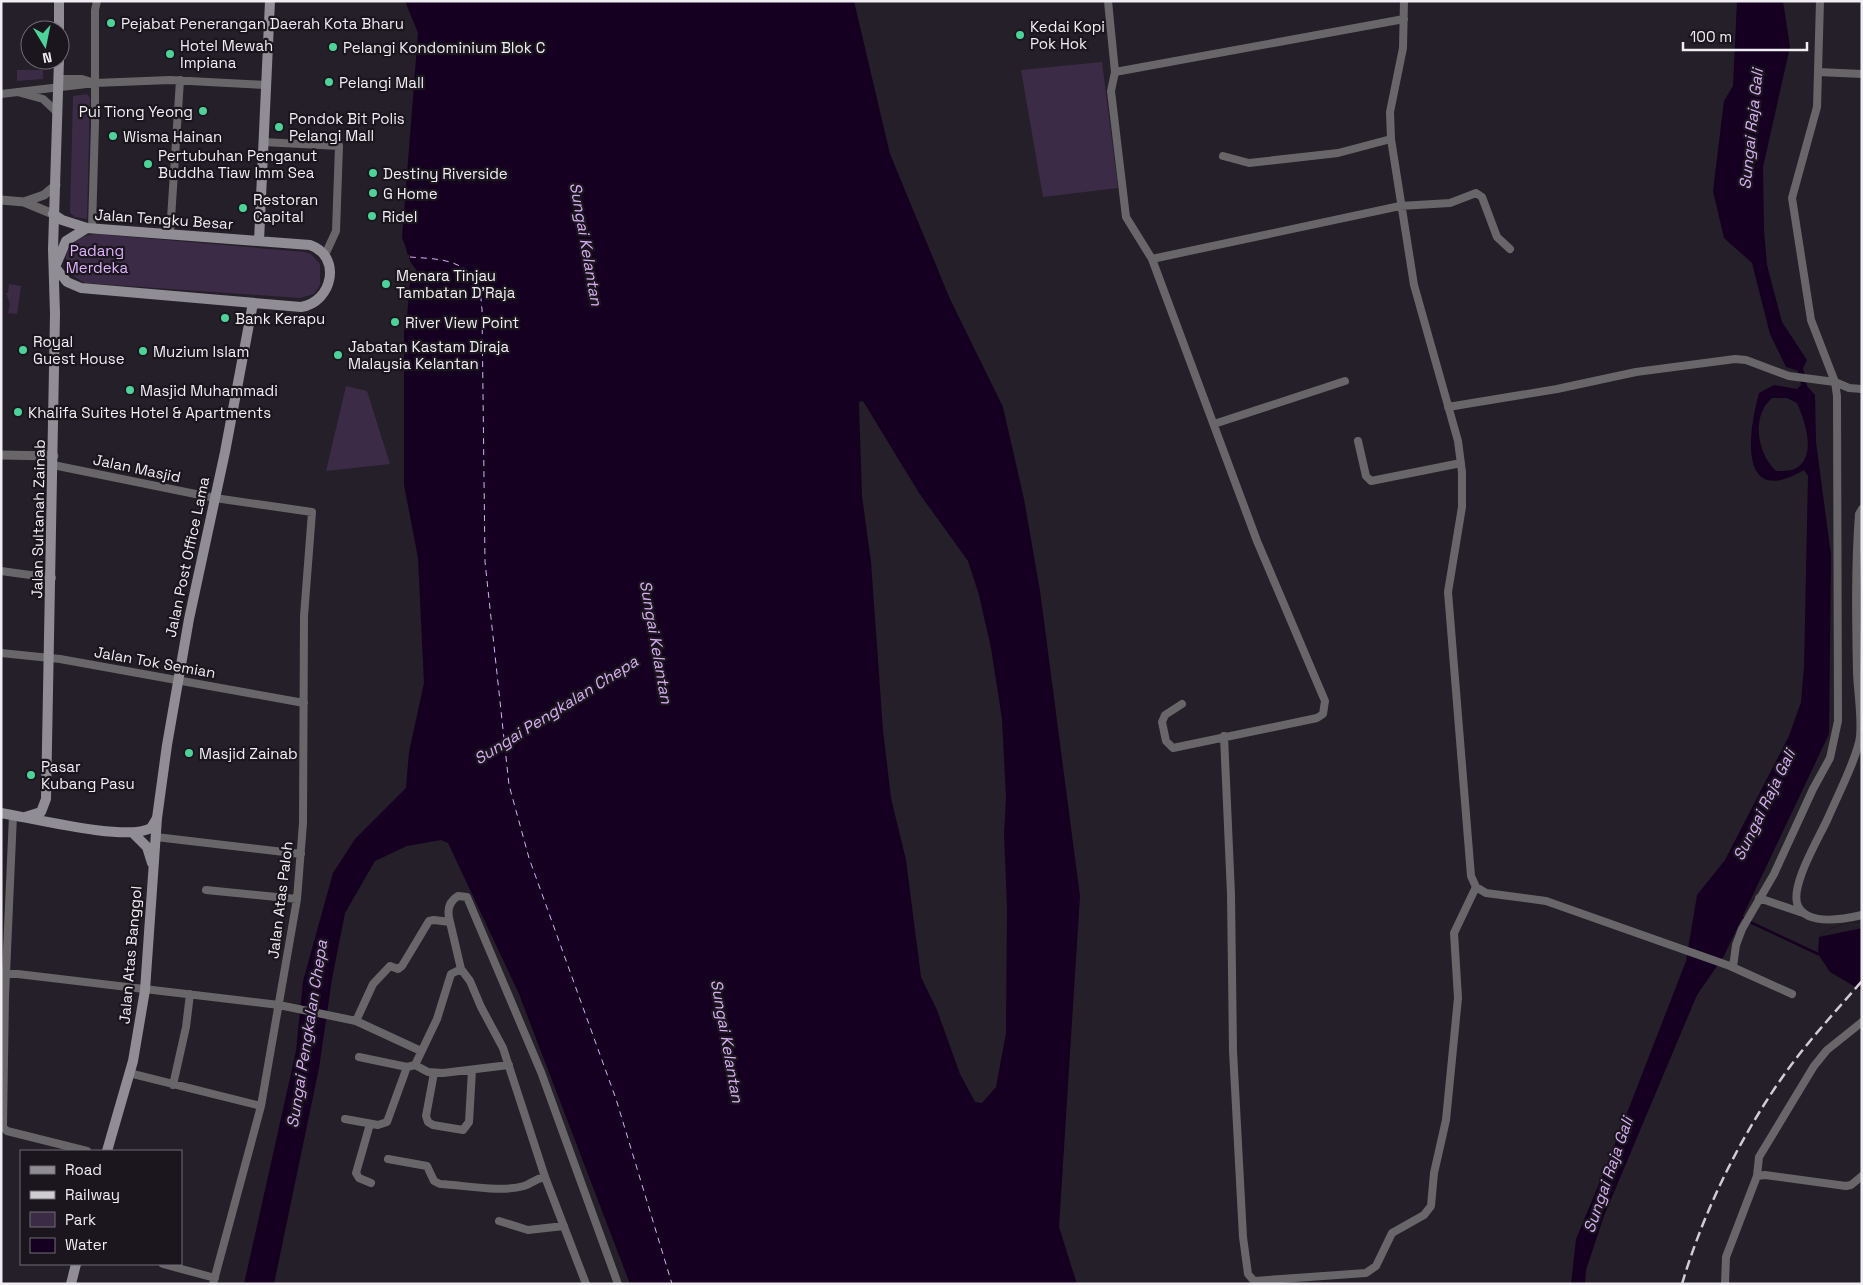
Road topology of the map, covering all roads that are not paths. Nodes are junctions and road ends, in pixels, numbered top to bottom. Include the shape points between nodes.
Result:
1 (59, 1) edge
2 (97, 1) edge
3 (270, 1) edge
4 (1108, 1) edge
5 (1404, 1) edge
6 (1820, 1) edge
7 (1404, 19) junction
8 (59, 20) edge
9 (59, 70) edge
10 (1115, 72) junction
11 (1818, 72) junction
12 (1862, 74) edge
13 (180, 80) junction
14 (58, 83) junction
15 (95, 83) junction
16 (266, 85) junction
17 (19, 93) junction
18 (1, 94) edge
19 (58, 113) junction
20 (1391, 139) junction
21 (264, 142) junction
22 (1223, 156) dead end
23 (56, 185) junction
24 (1, 200) edge
25 (24, 202) junction
26 (1400, 206) junction
27 (54, 214) junction
28 (90, 228) junction
29 (170, 234) junction
30 (259, 241) junction
31 (1510, 249) dead end
32 (325, 255) junction
33 (1152, 259) junction
34 (54, 267) junction
35 (253, 303) junction
36 (1345, 381) dead end
37 (1835, 382) junction
38 (1862, 389) edge
39 (1448, 407) junction
40 (1214, 424) junction
41 (1358, 441) dead end
42 (1, 455) edge
43 (54, 460) junction
44 (1461, 463) junction
45 (215, 498) junction
46 (1862, 509) edge
47 (312, 512) joint
48 (1, 571) edge
49 (52, 578) junction
50 (1, 653) edge
51 (50, 658) junction
52 (178, 680) junction
53 (304, 703) junction
54 (1182, 704) dead end
55 (1224, 736) junction
56 (46, 799) junction
57 (1, 813) edge
58 (13, 815) junction
59 (25, 817) junction
60 (157, 818) junction
61 (68, 825) junction
62 (134, 833) junction
63 (156, 837) junction
64 (301, 854) junction
65 (153, 867) junction
66 (1476, 887) junction
67 (206, 890) dead end
68 (1759, 898) junction
69 (296, 899) junction
70 (1803, 913) junction
71 (1862, 915) edge
72 (450, 922) junction
73 (1732, 966) junction
74 (461, 969) junction
75 (4, 972) edge
76 (145, 990) junction
77 (190, 994) junction
78 (1792, 994) dead end
79 (279, 1005) junction
80 (356, 1021) junction
81 (1862, 1022) edge
82 (421, 1051) junction
83 (359, 1058) dead end
84 (509, 1065) junction
85 (411, 1066) junction
86 (472, 1070) junction
87 (129, 1073) junction
88 (434, 1073) junction
89 (173, 1085) junction
90 (261, 1106) junction
91 (345, 1118) dead end
92 (370, 1124) junction
93 (83, 1150) edge
94 (108, 1150) edge
95 (388, 1159) dead end
96 (1757, 1176) junction
97 (1862, 1176) edge
98 (545, 1177) junction
99 (371, 1183) dead end
100 (499, 1222) dead end
101 (564, 1226) junction
102 (76, 1265) edge
103 (166, 1265) edge
104 (214, 1281) edge
105 (71, 1284) edge
106 (586, 1284) edge
107 (618, 1284) edge
108 (1725, 1284) edge

1 - 8 main road
2 - 15 street
3 - 16 main road
4 - 10 street
5 - 7 street
6 - 11 street
7 - 10 street
7 - 20 street via 1403,48 1390,112
9 - 14 main road, Jalan Sultanah Zainab
10 - 33 street via 1111,91 1126,217
11 - 12 street
11 - 37 street via 1817,107 1792,196 1811,320
13 - 15 street
13 - 16 street
13 - 29 street
14 - 15 street via 83,86
14 - 17 street
14 - 19 main road, Jalan Sultanah Zainab
15 - 28 street
16 - 21 main road
17 - 18 street
17 - 19 street via 43,99
19 - 23 main road, Jalan Sultanah Zainab
20 - 22 street via 1338,153 1249,163
20 - 26 street
21 - 30 main road
21 - 32 street via 339,146 336,231
23 - 25 street via 44,195
23 - 27 main road, Jalan Sultanah Zainab
24 - 25 street
25 - 27 street
26 - 31 street via 1450,203 1479,194 1497,237
26 - 33 street
26 - 39 street via 1414,285
27 - 28 main road via 62,220
27 - 34 main road, Jalan Sultanah Zainab
28 - 29 main road, Jalan Tengku Besar
28 - 34 main road, Jalan Tengku Besar via 66,241
29 - 30 main road, Jalan Tengku Besar
30 - 32 main road, Jalan Tengku Besar via 310,245
32 - 35 main road via 329,264 329,281 317,302 301,307
33 - 40 street
34 - 35 main road via 68,282 91,290
34 - 43 main road, Jalan Sultanah Zainab
35 - 45 main road, Jalan Post Office Lama
36 - 40 street
37 - 38 street
37 - 39 street via 1789,376 1735,359 1636,372
37 - 68 street via 1838,722 1830,758 1774,874
39 - 44 street
40 - 55 street via 1257,541 1325,701 1323,714 1317,718
41 - 44 street via 1366,476 1371,481
42 - 43 street
43 - 45 street, Jalan Masjid
43 - 49 main road, Jalan Sultanah Zainab
44 - 66 street via 1462,507 1448,592 1468,863
45 - 47 street, Jalan Masjid
45 - 52 main road, Jalan Post Office Lama
46 - 70 street via 1855,563 1860,738 1819,840 1799,880 1796,896
47 - 53 street, Jalan Atas Paloh via 304,616
48 - 49 street
49 - 51 main road, Jalan Sultanah Zainab
50 - 51 street, Jalan Tok Semian
51 - 52 street, Jalan Tok Semian
51 - 56 main road, Jalan Sultanah Zainab
52 - 53 street, Jalan Tok Semian
52 - 60 main road, Jalan Post Office Lama
53 - 64 street, Jalan Atas Paloh
54 - 55 street via 1162,719 1170,746
55 - 66 street via 1237,1139 1243,1237 1248,1274 1254,1281 1366,1273 1376,1266 1392,1233 1430,1210 1434,1173 1446,1120 1458,998 1454,933
56 - 59 main road via 41,812
56 - 61 main road via 54,816
57 - 58 main road
58 - 59 main road
58 - 75 street
59 - 61 main road
60 - 62 main road via 151,828
60 - 63 main road, Jalan Atas Banggol
61 - 62 main road
62 - 65 main road via 147,847
63 - 64 street
63 - 65 main road, Jalan Atas Banggol
64 - 69 street, Jalan Atas Paloh
65 - 76 main road, Jalan Atas Banggol
66 - 73 street via 1500,896 1546,901
67 - 69 street
68 - 70 street
68 - 73 street via 1736,944
69 - 79 street, Jalan Atas Paloh
70 - 71 street via 1826,919
72 - 74 street
72 - 80 street via 429,922 402,966 398,969 390,966 373,984
72 - 107 street via 451,902 458,896 467,897 541,1072
73 - 78 street
74 - 82 street via 451,974 437,1019
74 - 84 street via 470,981
75 - 76 street
75 - 93 street via 3,1127 7,1131
76 - 77 street
76 - 87 main road, Jalan Atas Banggol
77 - 79 street
77 - 89 street
79 - 80 street
79 - 90 street, Jalan Atas Paloh
80 - 82 street
81 - 96 street via 1827,1050 1814,1066 1760,1157
82 - 85 street
83 - 85 street
84 - 86 street
84 - 98 street
85 - 88 street
85 - 92 street via 387,1122
86 - 88 street
86 - 88 street via 469,1122 463,1130 428,1122 426,1116
87 - 89 street
87 - 94 main road, Jalan Atas Banggol
89 - 90 street
90 - 104 street, Jalan Atas Paloh
91 - 92 street
92 - 99 street via 356,1173
95 - 98 street via 427,1166 434,1182 440,1184 504,1188 525,1186
96 - 97 street via 1848,1186
96 - 108 street via 1728,1250
98 - 101 street
100 - 101 street via 528,1230
101 - 106 street
102 - 105 main road
103 - 104 street

